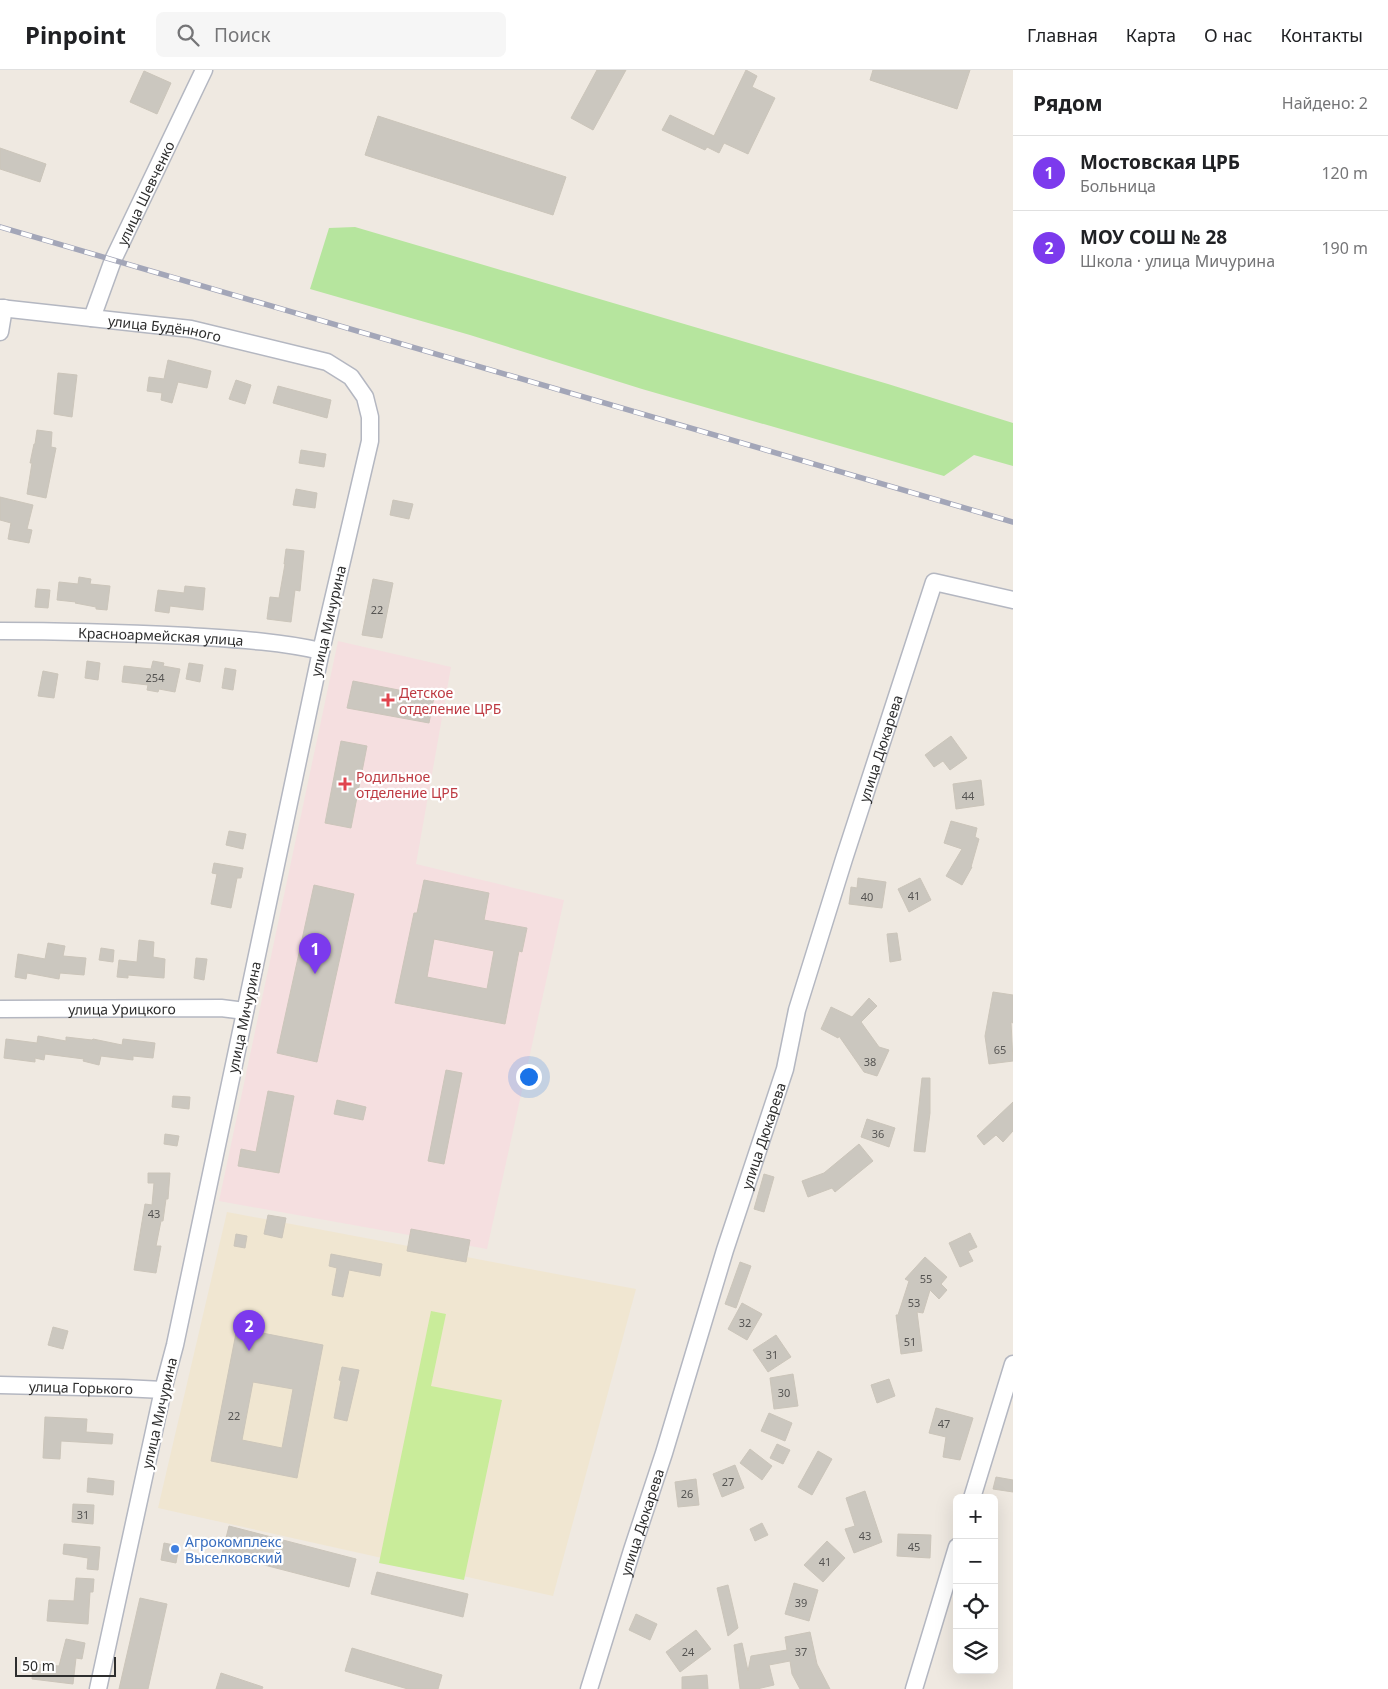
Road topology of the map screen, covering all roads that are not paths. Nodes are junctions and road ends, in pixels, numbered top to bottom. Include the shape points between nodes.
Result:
1 (204, 70) edge
2 (2, 308) edge
3 (92, 318) junction
4 (0, 332) edge
5 (327, 362) joint
6 (1013, 600) edge
7 (0, 631) edge
8 (321, 652) junction
9 (0, 1009) edge
10 (245, 1011) junction
11 (1013, 1364) edge
12 (0, 1385) edge
13 (163, 1390) junction
14 (973, 1494) edge
15 (953, 1560) edge
16 (98, 1689) edge
17 (589, 1689) edge
18 (914, 1689) edge

1 - 3 street, улица Шевченко via 113,260
2 - 3 street, улица Будённого
2 - 4 street
3 - 5 street, улица Будённого via 191,329
5 - 8 street, улица Мичурина via 351,377 365,397 370,417 370,441
6 - 17 street, улица Дюкарева via 934,582 844,859 797,1010 785,1069 725,1250
7 - 8 street, Красноармейская улица via 101,631 213,638 293,645
8 - 10 street, улица Мичурина
9 - 10 street, улица Урицкого via 211,1008
10 - 13 street, улица Мичурина
11 - 14 street
12 - 13 street, улица Горького
13 - 16 street, улица Мичурина
15 - 18 street

